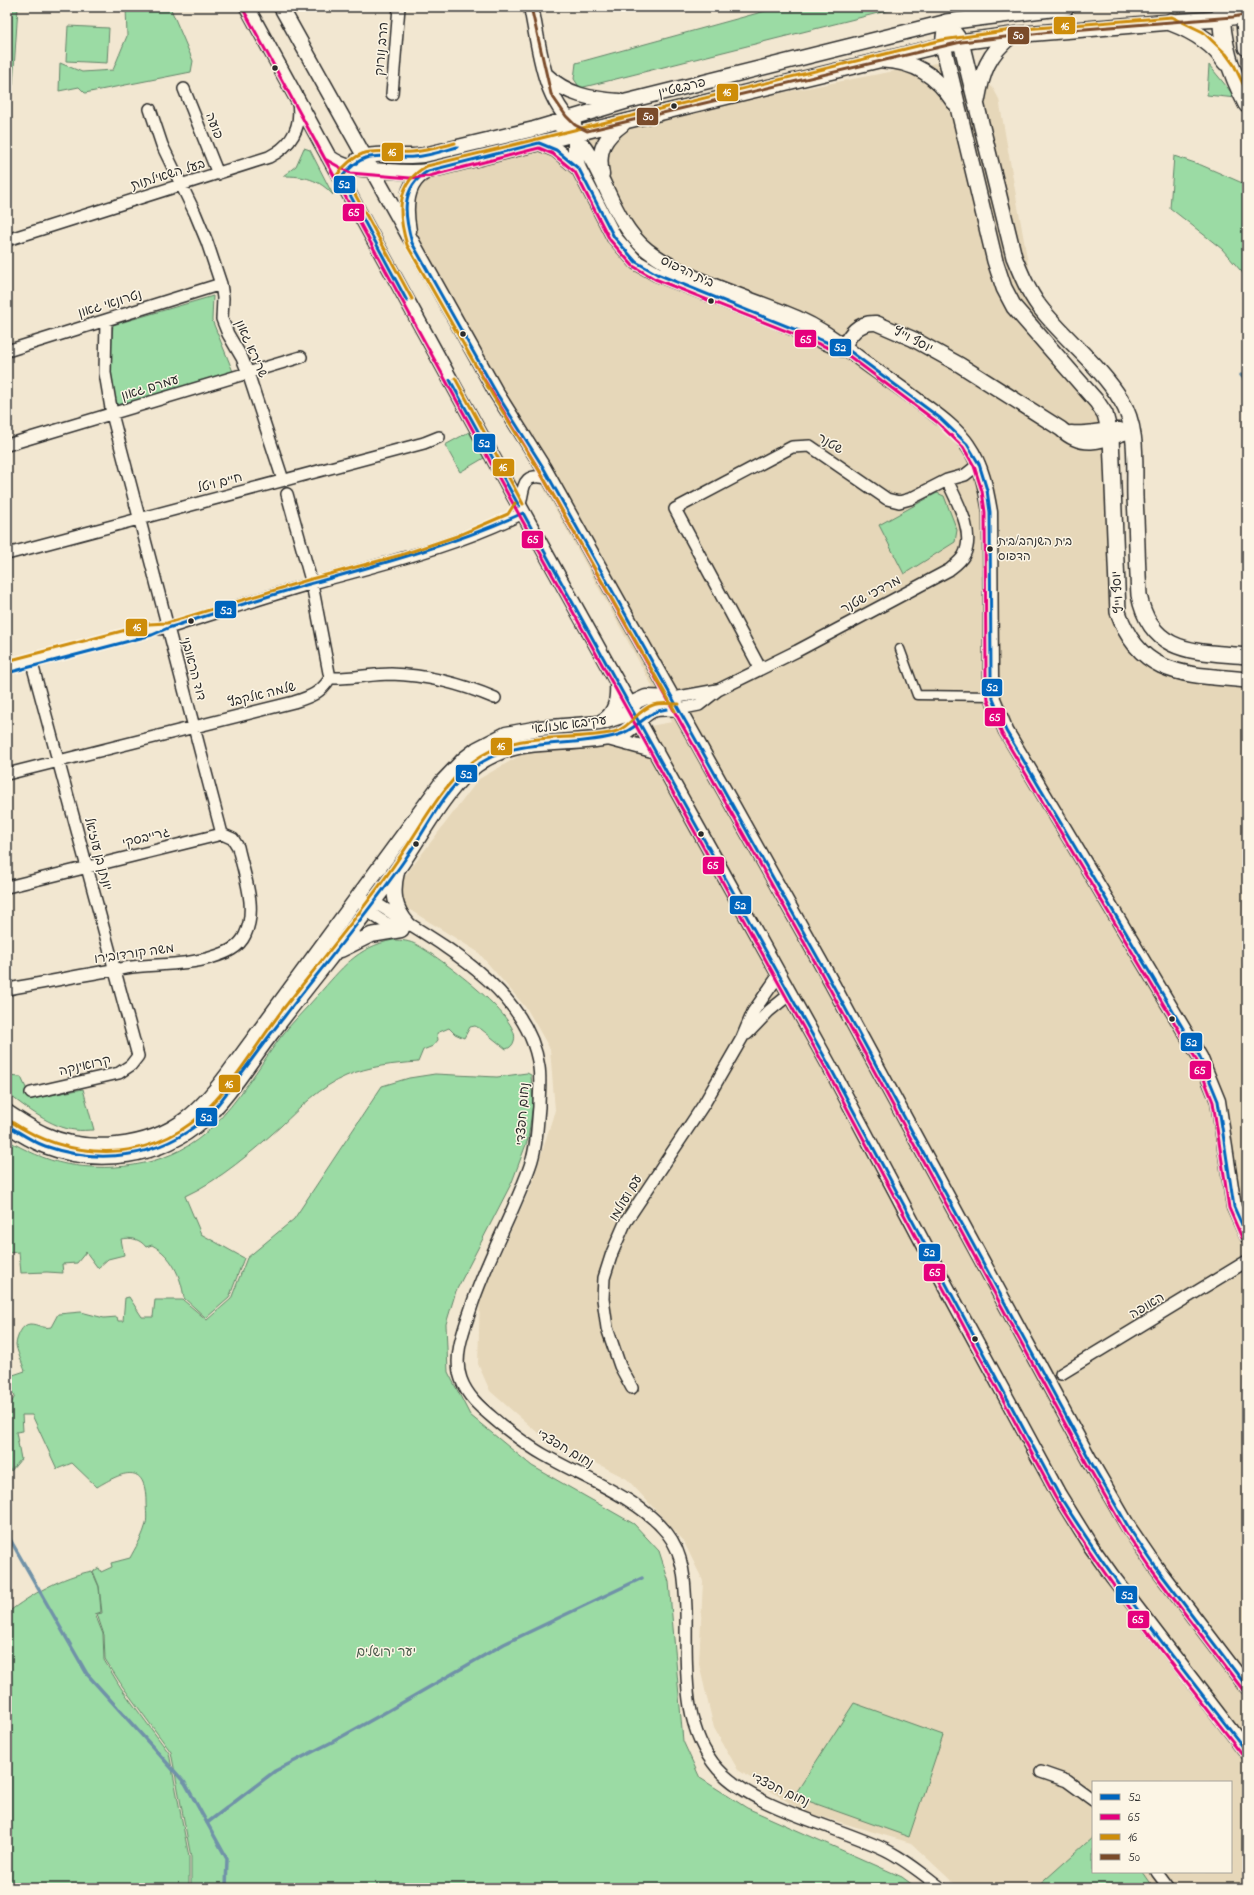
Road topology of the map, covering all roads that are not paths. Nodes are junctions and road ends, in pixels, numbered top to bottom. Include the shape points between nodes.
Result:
1 (247, 7) edge
2 (281, 7) edge
3 (399, 7) edge
4 (531, 7) edge
5 (1067, 7) edge
6 (1243, 11) edge
7 (1221, 13) edge
8 (946, 22) junction
9 (1171, 22) junction
10 (1012, 35) junction
11 (961, 42) junction
12 (943, 45) junction
13 (1247, 47) edge
14 (883, 60) junction
15 (1230, 68) junction
16 (548, 81) junction
17 (184, 89) dead end
18 (392, 94) dead end
19 (297, 99) junction
20 (628, 101) junction
21 (1247, 104) edge
22 (976, 106) junction
23 (150, 109) dead end
24 (960, 112) junction
25 (627, 121) junction
26 (572, 126) junction
27 (534, 129) junction
28 (539, 143) junction
29 (365, 156) junction
30 (579, 169) junction
31 (373, 171) junction
32 (428, 171) junction
33 (345, 173) junction
34 (218, 174) junction
35 (181, 185) junction
36 (604, 186) junction
37 (7, 240) edge
38 (412, 243) junction
39 (221, 284) junction
40 (106, 320) junction
41 (846, 349) junction
42 (7, 351) edge
43 (301, 357) dead end
44 (248, 373) junction
45 (112, 414) junction
46 (1132, 430) junction
47 (1111, 433) junction
48 (439, 437) dead end
49 (7, 445) edge
50 (979, 464) junction
51 (550, 479) junction
52 (284, 480) junction
53 (947, 480) junction
54 (287, 494) dead end
55 (518, 512) junction
56 (139, 519) junction
57 (7, 554) edge
58 (312, 584) junction
59 (168, 628) junction
60 (900, 649) dead end
61 (1247, 656) edge
62 (31, 660) junction
63 (7, 666) edge
64 (760, 668) junction
65 (330, 678) junction
66 (1247, 680) edge
67 (617, 683) junction
68 (992, 696) junction
69 (495, 698) dead end
70 (676, 703) junction
71 (631, 708) junction
72 (639, 722) junction
73 (600, 723) junction
74 (194, 727) junction
75 (606, 738) junction
76 (656, 752) junction
77 (58, 760) junction
78 (7, 774) edge
79 (222, 834) junction
80 (87, 868) junction
81 (398, 868) junction
82 (7, 887) edge
83 (359, 898) junction
84 (371, 906) junction
85 (404, 927) junction
86 (334, 954) junction
87 (115, 970) junction
88 (778, 972) junction
89 (7, 989) edge
90 (790, 994) junction
91 (742, 1038) junction
92 (138, 1056) joint
93 (31, 1093) dead end
94 (7, 1112) edge
95 (7, 1125) edge
96 (1247, 1236) edge
97 (1247, 1261) edge
98 (1061, 1374) dead end
99 (632, 1388) dead end
100 (1247, 1687) edge
101 (1247, 1752) edge
102 (1041, 1772) dead end
103 (1092, 1799) edge
104 (1158, 1873) edge
105 (940, 1888) edge
106 (1169, 1888) edge

1 - 19 street
2 - 29 street
3 - 18 street, הרב נורוק
4 - 16 street
5 - 8 main road, פרבשטיין
6 - 7 main road, פרבשטיין
6 - 13 main road
7 - 9 main road, פרבשטיין
7 - 15 main road via 1223,42
8 - 11 main road
8 - 12 main road
8 - 20 street, פרבשטיין
9 - 10 main road, פרבשטיין
9 - 15 main road via 1205,40
10 - 11 main road, פרבשטיין
10 - 22 main road via 989,59
11 - 12 main road, פרבשטיין
11 - 22 main road
12 - 14 street, פרבשטיין
12 - 24 main road
14 - 24 main road via 906,62 926,71 945,89
14 - 25 street, פרבשטיין
15 - 21 main road
16 - 20 street via 574,94 597,99
16 - 26 street via 557,106
16 - 27 street via 548,112
17 - 34 street, פועה
19 - 33 street via 328,156
19 - 34 street, בעל השאילתות via 300,113 298,126 285,147 269,157
20 - 26 street, פרבשטיין via 584,114
22 - 46 main road via 1014,257 1023,280 1041,309 1090,360 1121,400
23 - 35 street, שרירא גאון via 162,145
24 - 47 main road via 995,261 1004,288 1014,306 1097,402 1105,414
25 - 26 street, פרבשטיין
25 - 36 street via 611,134 603,146 600,162
26 - 27 street, פרבשטיין
26 - 28 street, פרבשטיין
26 - 30 street, בית הדפוס
26 - 36 street, בית הדפוס via 591,157
27 - 29 street, פרבשטיין via 420,156
28 - 30 street via 556,150
28 - 32 street, פרבשטיין
29 - 31 street
29 - 33 street via 356,160
30 - 41 street, בית הדפוס via 614,237 636,262 657,274
31 - 32 street, פרבשטיין
31 - 33 street, פרבשטיין
31 - 38 street
32 - 38 street via 416,178 409,191 407,219
33 - 55 street
34 - 35 street, בעל השאילתות
35 - 37 street, בעל השאילתות
35 - 39 street, שרירא גאון via 205,237
36 - 41 street, בית הדפוס via 631,235 660,260 682,272 798,319 829,334
38 - 51 street via 497,394
39 - 40 street, נטרונאי גאון
39 - 44 street, שרירא גאון via 222,319
40 - 42 street, נטרונאי גאון
40 - 45 street, דוד הראובני via 105,373
41 - 47 street, יוסף וייץ via 868,329 886,327 960,365 1061,429 1074,440 1083,442
41 - 50 street, בית הדפוס via 940,418 967,444
43 - 44 street, עמרם גאון
44 - 45 street, עמרם גאון
44 - 52 street, שרירא גאון
45 - 49 street, עמרם גאון
45 - 56 street, דוד הראובני
46 - 47 street, יוסף וייץ
46 - 61 main road, יוסף וייץ via 1139,595 1145,617 1151,627 1172,645 1186,650
47 - 66 main road, יוסף וייץ via 1118,612 1127,634 1143,655 1167,669
48 - 52 street, חיים ויטל
50 - 53 street via 965,475
50 - 68 street, בית הדפוס via 990,512
51 - 55 street via 538,478 526,482 521,489
51 - 70 street
52 - 56 street, חיים ויטל
53 - 64 street, מרדכי שטנר via 963,515 966,529 965,554 959,562 949,570
53 - 64 street, שטנר via 899,502 887,499 810,446 792,447 675,509
54 - 58 street
55 - 58 street via 459,541 402,560
55 - 67 street
56 - 57 street, חיים ויטל
56 - 59 street, דוד הראובני
58 - 59 street
58 - 65 street
59 - 62 street via 150,629
59 - 74 street, דוד הראובני
60 - 68 street via 917,695
62 - 63 street
62 - 77 street, יונתן בן עוזיאל
64 - 70 street, מרדכי שטנר via 718,690
65 - 69 street via 390,674 425,677 457,684
65 - 74 street, שלמה אלקבץ via 322,690 310,697
67 - 71 street
67 - 73 street via 618,696 615,707
68 - 96 street, בית הדפוס via 1006,731 1200,1057 1218,1101 1234,1206
70 - 71 street, עקיבא אזולאי via 646,697 637,701
70 - 72 street, עקיבא אזולאי via 648,713
70 - 100 street via 823,967 1092,1464 1155,1566
71 - 72 street
71 - 73 street, עקיבא אזולאי via 621,717
72 - 75 street, עקיבא אזולאי via 626,732
72 - 76 street
73 - 83 street, עקיבא אזולאי via 522,730 506,734 477,749 442,782
74 - 77 street, שלמה אלקבץ
74 - 79 street, דוד הראובני
75 - 76 street
75 - 81 street, עקיבא אזולאי via 523,745 497,753 476,765 455,785
76 - 88 street
77 - 78 street, שלמה אלקבץ
77 - 80 street, יונתן בן עוזיאל
79 - 80 street, גרייבסקי
79 - 87 street, משה קורדובירו via 233,839 238,847 250,904 249,924 245,936 238,945 201,960
80 - 82 street, גרייבסקי
80 - 87 street, יונתן בן עוזיאל
81 - 84 street, עקיבא אזולאי
81 - 85 street via 394,886 395,899
83 - 84 street, נחום חפצדי
83 - 94 street, עקיבא אזולאי via 227,1075 185,1120 142,1140 102,1146 63,1141 44,1134
84 - 85 street, נחום חפצדי via 388,924
84 - 86 street, עקיבא אזולאי
85 - 86 street via 371,935
85 - 105 street, נחום חפצדי via 429,937 480,972 508,1002 527,1031 535,1048 539,1066 536,1142 530,1166 477,1291 461,1338 458,1364 460,1378 471,1398 541,1454 631,1502 668,1534 677,1548 685,1582 692,1722 702,1744 719,1770 749,1793 771,1804 887,1850 910,1864
86 - 95 street, עקיבא אזולאי via 215,1108 203,1121 175,1139 159,1147 125,1156 84,1156 45,1146
87 - 89 street, משה קורדובירו
87 - 92 street, יונתן בן עוזיאל
88 - 90 street
88 - 91 street, עם ועולמו via 774,984 753,1012
90 - 91 street, עם ועולמו
90 - 101 street via 1059,1495 1112,1576
91 - 99 street, עם ועולמו via 704,1104 625,1223 612,1252 604,1278 603,1299 607,1328 620,1366
92 - 93 street, קרואינקה via 132,1065 120,1073
97 - 98 street, האופה
102 - 103 street via 1067,1781
104 - 106 street

